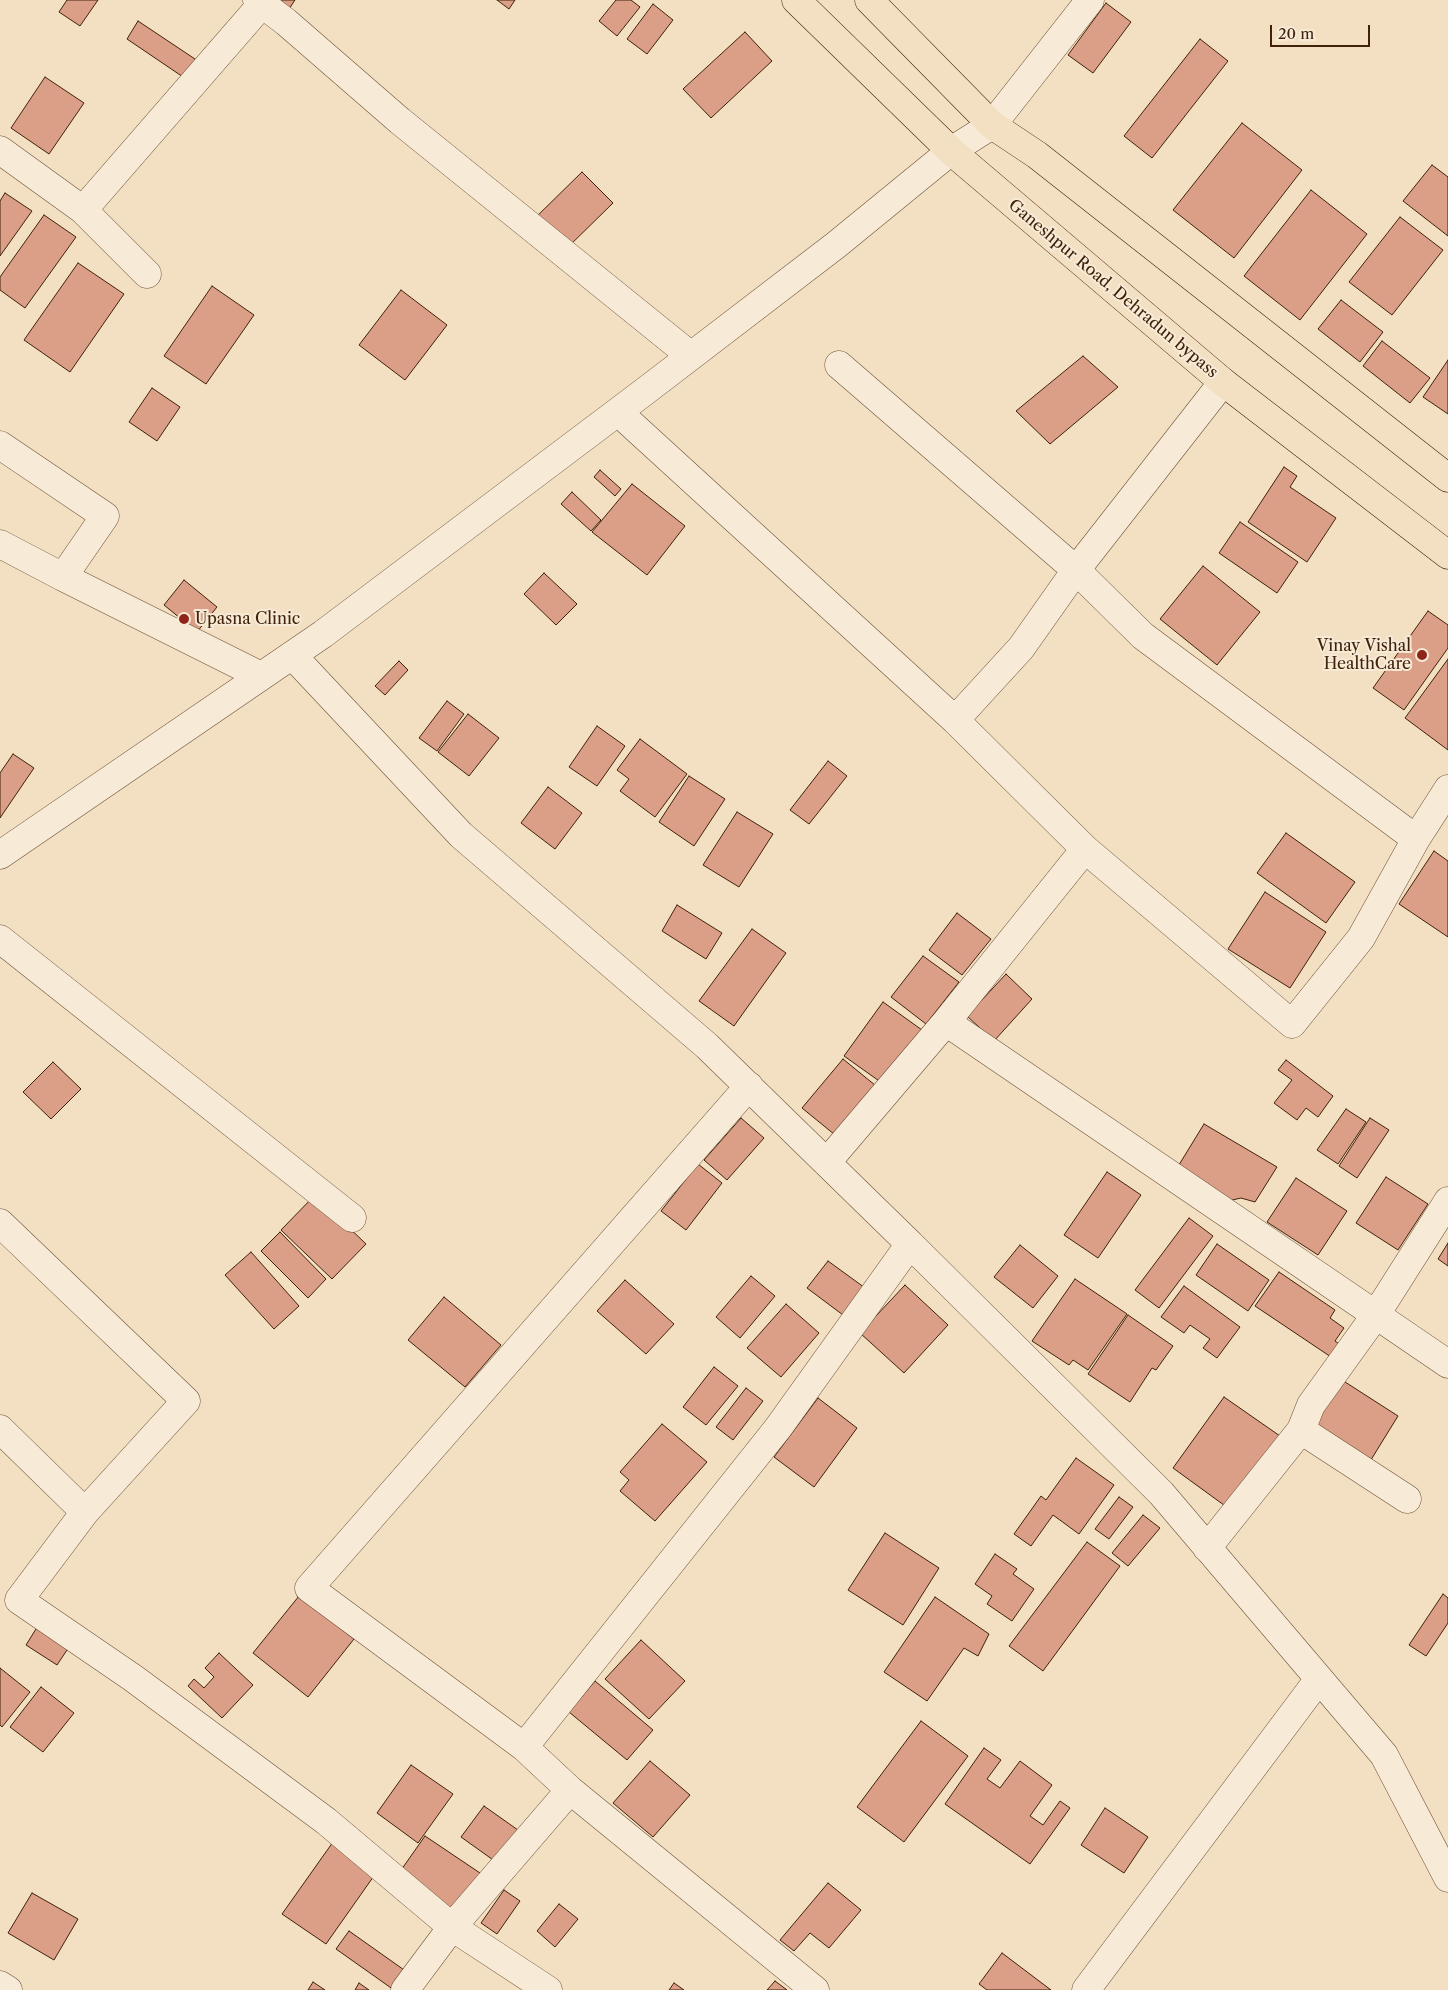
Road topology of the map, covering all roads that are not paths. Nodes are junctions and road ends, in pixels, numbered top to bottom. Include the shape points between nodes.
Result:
1 (796, 0) edge
2 (868, 0) edge
3 (1090, 0) edge
4 (259, 2) edge
5 (992, 124) junction
6 (0, 150) edge
7 (950, 151) junction
8 (83, 210) junction
9 (147, 274) dead end
10 (691, 356) junction
11 (839, 365) dead end
12 (1222, 382) junction
13 (618, 412) junction
14 (0, 445) edge
15 (1448, 478) edge
16 (0, 544) edge
17 (1448, 555) edge
18 (1076, 570) junction
19 (63, 577) junction
20 (292, 655) junction
21 (261, 676) junction
22 (954, 720) junction
23 (1448, 789) edge
24 (1416, 839) junction
25 (1085, 849) junction
26 (0, 855) edge
27 (0, 939) edge
28 (946, 1022) junction
29 (749, 1086) junction
30 (826, 1162) junction
31 (1448, 1201) edge
32 (352, 1218) dead end
33 (0, 1223) edge
34 (910, 1244) junction
35 (1375, 1316) junction
36 (1448, 1364) edge
37 (0, 1430) edge
38 (1301, 1430) junction
39 (1407, 1499) dead end
40 (85, 1512) junction
41 (1207, 1548) junction
42 (1319, 1679) junction
43 (524, 1746) junction
44 (570, 1790) junction
45 (1448, 1878) edge
46 (452, 1927) junction
47 (0, 1985) edge
48 (8, 1990) edge
49 (405, 1990) edge
50 (548, 1990) edge
51 (815, 1990) edge
52 (1086, 1990) edge

1 - 7 main road, Ganeshpur Road, Dehradun bypass
2 - 5 main road
3 - 5 street
4 - 8 street
4 - 10 street via 400,121
5 - 7 street
5 - 15 main road via 1037,155
6 - 8 street
7 - 10 street via 836,245
7 - 12 main road, Ganeshpur Road, Dehradun bypass
8 - 9 street
10 - 13 street
11 - 18 street
12 - 17 main road, Ganeshpur Road, Dehradun bypass
12 - 18 street
13 - 20 street
13 - 22 street
14 - 19 street via 106,516
16 - 19 street
18 - 22 street via 1021,648
18 - 24 street via 1143,636
19 - 21 street
20 - 21 street
20 - 29 street via 460,835 707,1046
21 - 26 street
22 - 25 street
23 - 24 street
24 - 25 street via 1361,938 1292,1024
25 - 28 street
27 - 32 street
28 - 30 street
28 - 35 street
29 - 30 street
29 - 43 street via 309,1588
30 - 34 street
31 - 35 street
33 - 40 street via 186,1401
34 - 41 street via 1161,1494
34 - 43 street via 778,1428
35 - 36 street
35 - 38 street via 1311,1406
37 - 40 street
38 - 39 street
38 - 41 street
40 - 46 street via 19,1600 133,1678 326,1821
41 - 42 street
42 - 45 street via 1384,1755
42 - 52 street
43 - 44 street
44 - 46 street
44 - 51 street
46 - 49 street
46 - 50 street
47 - 48 street

